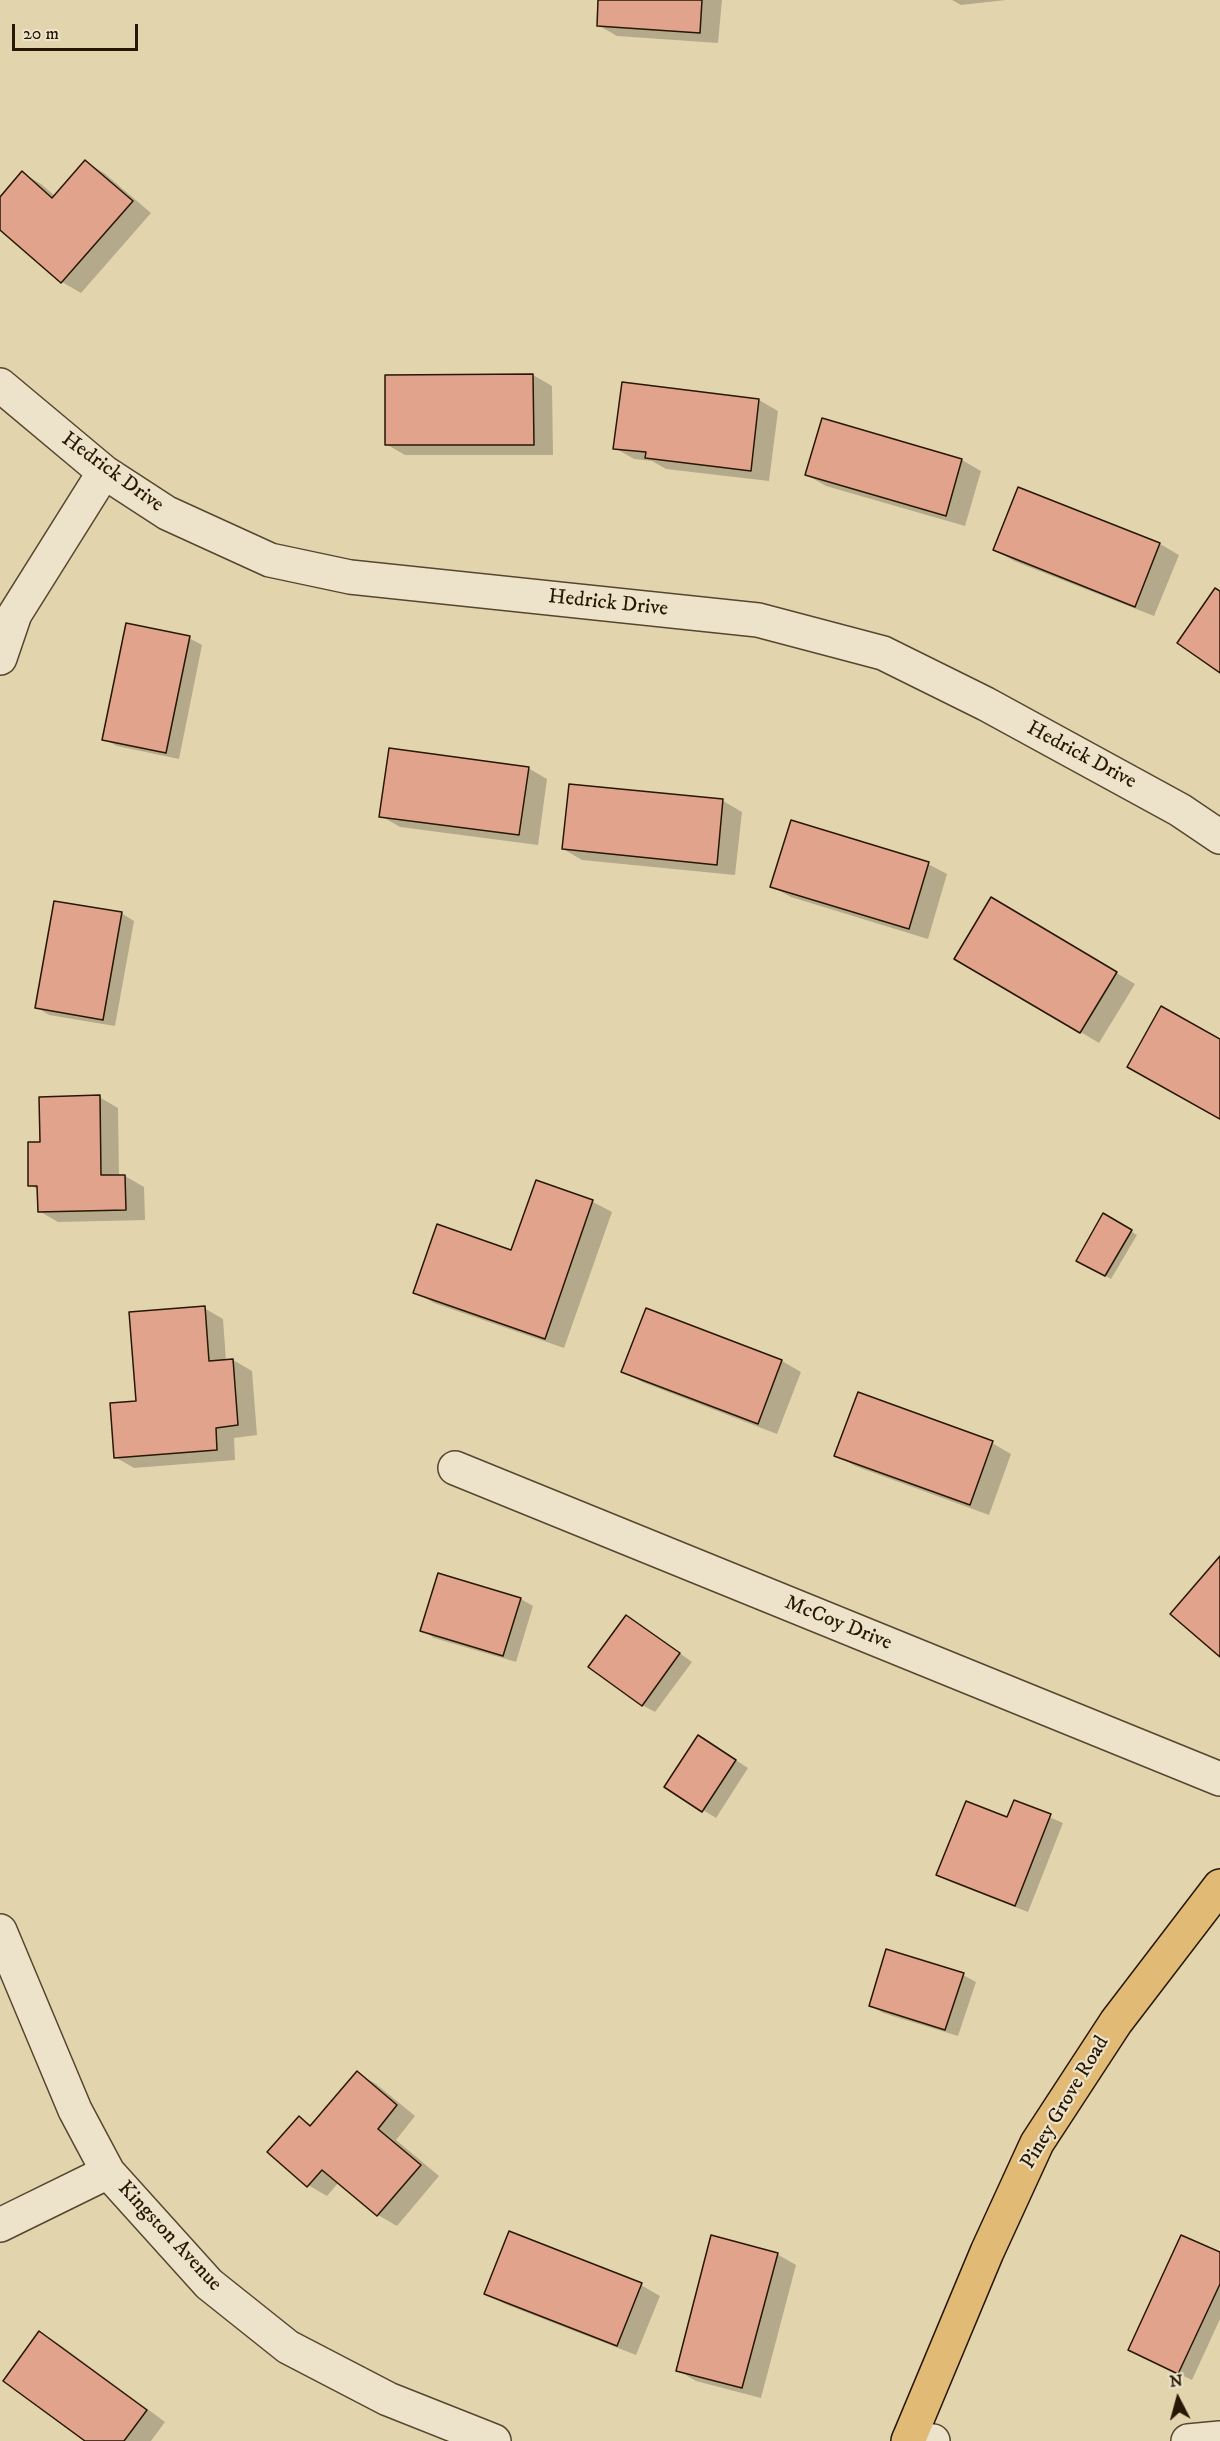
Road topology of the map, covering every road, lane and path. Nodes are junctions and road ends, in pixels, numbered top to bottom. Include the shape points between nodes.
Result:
1 (0, 385) edge
2 (104, 472) junction
3 (0, 658) edge
4 (1220, 837) edge
5 (455, 1468) dead end
6 (1220, 1779) edge
7 (1220, 1886) edge
8 (0, 1931) edge
9 (108, 2172) junction
10 (0, 2225) edge
11 (1220, 2438) edge
12 (917, 2440) edge
13 (494, 2441) edge
14 (1188, 2441) edge

1 - 2 street, Hedrick Drive
2 - 3 street via 15,614
2 - 4 street, Hedrick Drive via 167,513 270,560 350,577 758,620 882,653 986,704 1180,810
5 - 6 street, McCoy Drive
7 - 12 main road, Piney Grove Road via 1116,2022 1037,2143 987,2252
8 - 9 street, Kingston Avenue via 75,2110
9 - 10 street
9 - 13 street, Kingston Avenue via 209,2284 288,2347 388,2399
11 - 14 street

